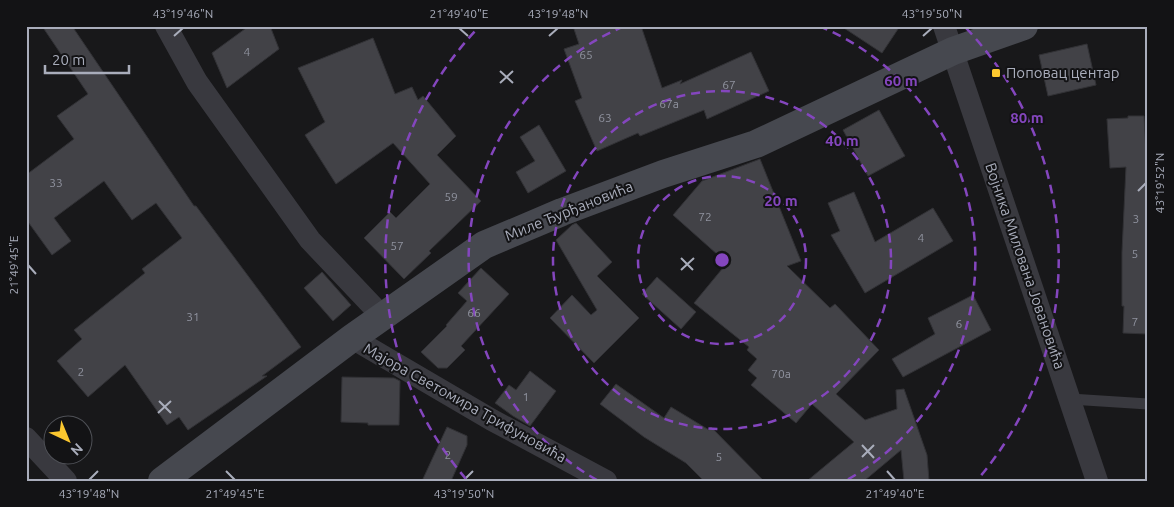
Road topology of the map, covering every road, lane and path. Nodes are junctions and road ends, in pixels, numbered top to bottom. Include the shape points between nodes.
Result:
1 (166, 26) edge
2 (1024, 26) edge
3 (948, 39) edge
4 (382, 316) junction
5 (352, 338) junction
6 (1070, 399) junction
7 (1148, 404) edge
8 (26, 438) edge
9 (66, 481) edge
10 (162, 481) edge
11 (606, 481) edge
12 (1097, 481) edge

1 - 4 street via 197,82 310,240
2 - 3 street, Миле Ђурђановића
3 - 4 street, Миле Ђурђановића via 756,144 663,174 484,245
3 - 6 street, Војника Милована Јовановића
4 - 5 street, Миле Ђурђановића
5 - 10 street, Миле Ђурђановића
5 - 11 street, Мајора Светомира Трифуновића via 492,420
6 - 7 lane
6 - 12 street, Војника Милована Јовановића
8 - 9 street

